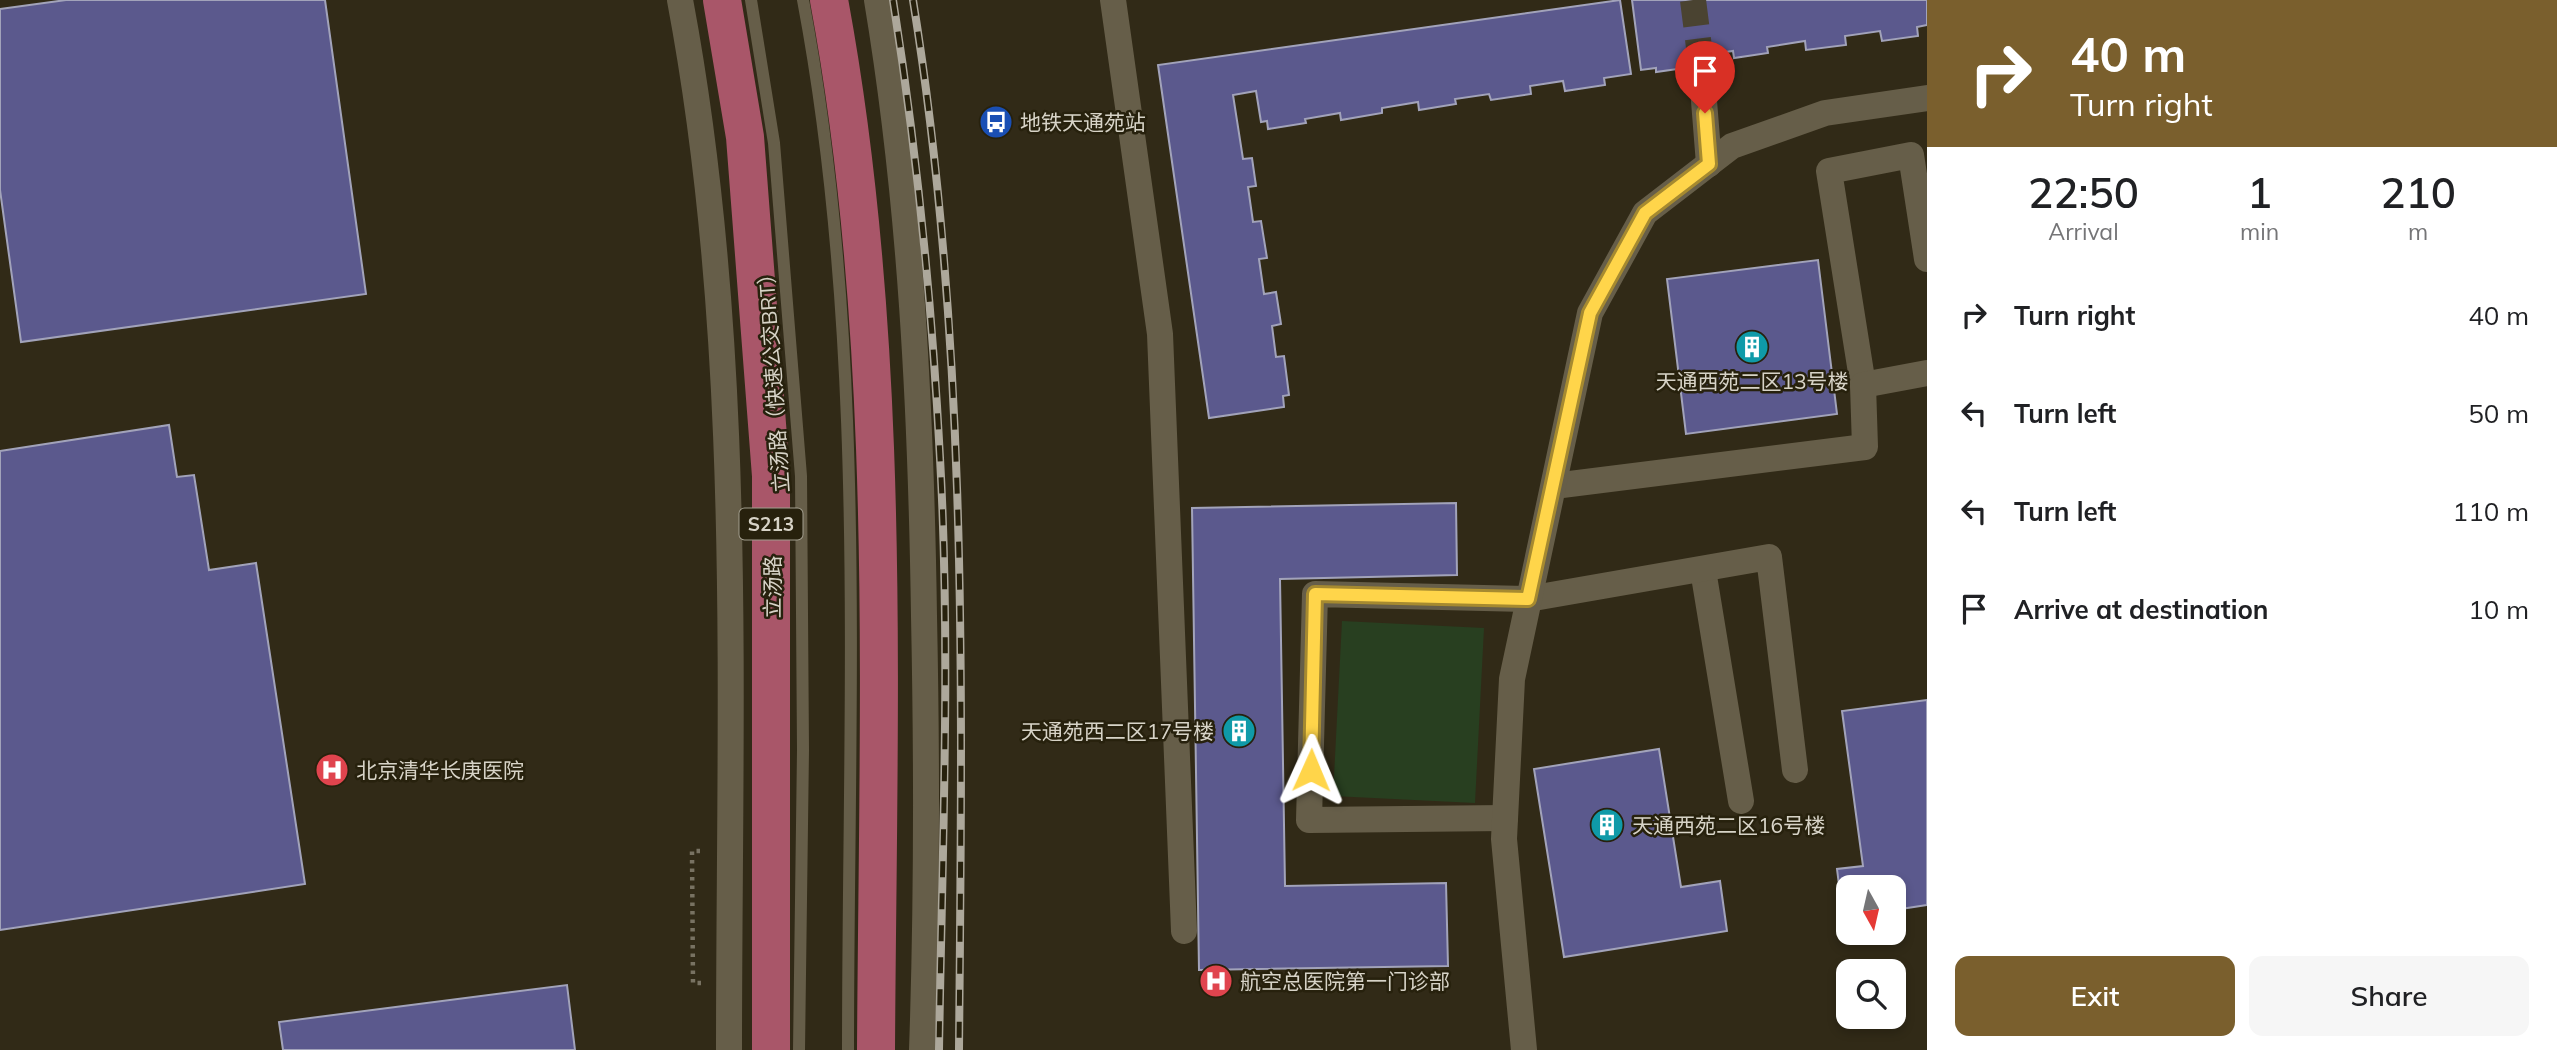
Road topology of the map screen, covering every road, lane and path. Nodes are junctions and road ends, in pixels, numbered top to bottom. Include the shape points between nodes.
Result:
1 (680, 0) edge
2 (722, 0) edge
3 (751, 0) edge
4 (803, 0) edge
5 (829, 0) edge
6 (877, 0) edge
7 (1113, 0) edge
8 (1701, 63) tunnel mouth
9 (1927, 98) edge
10 (1709, 164) junction
11 (1927, 259) edge
12 (1927, 373) edge
13 (1863, 385) junction
14 (1554, 486) junction
15 (1703, 570) junction
16 (1528, 599) junction
17 (1795, 770) dead end
18 (1741, 801) dead end
19 (1505, 818) junction
20 (1184, 931) dead end
21 (729, 1050) edge
22 (771, 1050) edge
23 (799, 1050) edge
24 (848, 1050) edge
25 (876, 1050) edge
26 (922, 1050) edge
27 (1524, 1050) edge

1 - 21 street, 立汤路 / S213 via 712,229 728,481
2 - 22 main road, 立汤路 / S213 via 745,137 771,476
3 - 23 lane, 立汤路（快速公交BRT） via 774,143 801,476
4 - 24 lane via 831,200 846,438 851,733
5 - 25 main road via 862,233 873,402
6 - 26 street via 913,295 923,508
7 - 20 street via 1160,334
8 - 10 street
9 - 10 street via 1825,113 1732,146
10 - 14 street via 1645,213 1590,313
11 - 13 street via 1912,155 1829,171
12 - 13 street
13 - 14 street via 1865,447
14 - 16 street
15 - 16 street
15 - 17 street via 1769,557
15 - 18 street
16 - 19 street via 1512,679
16 - 19 street via 1315,594 1310,821
19 - 27 street

